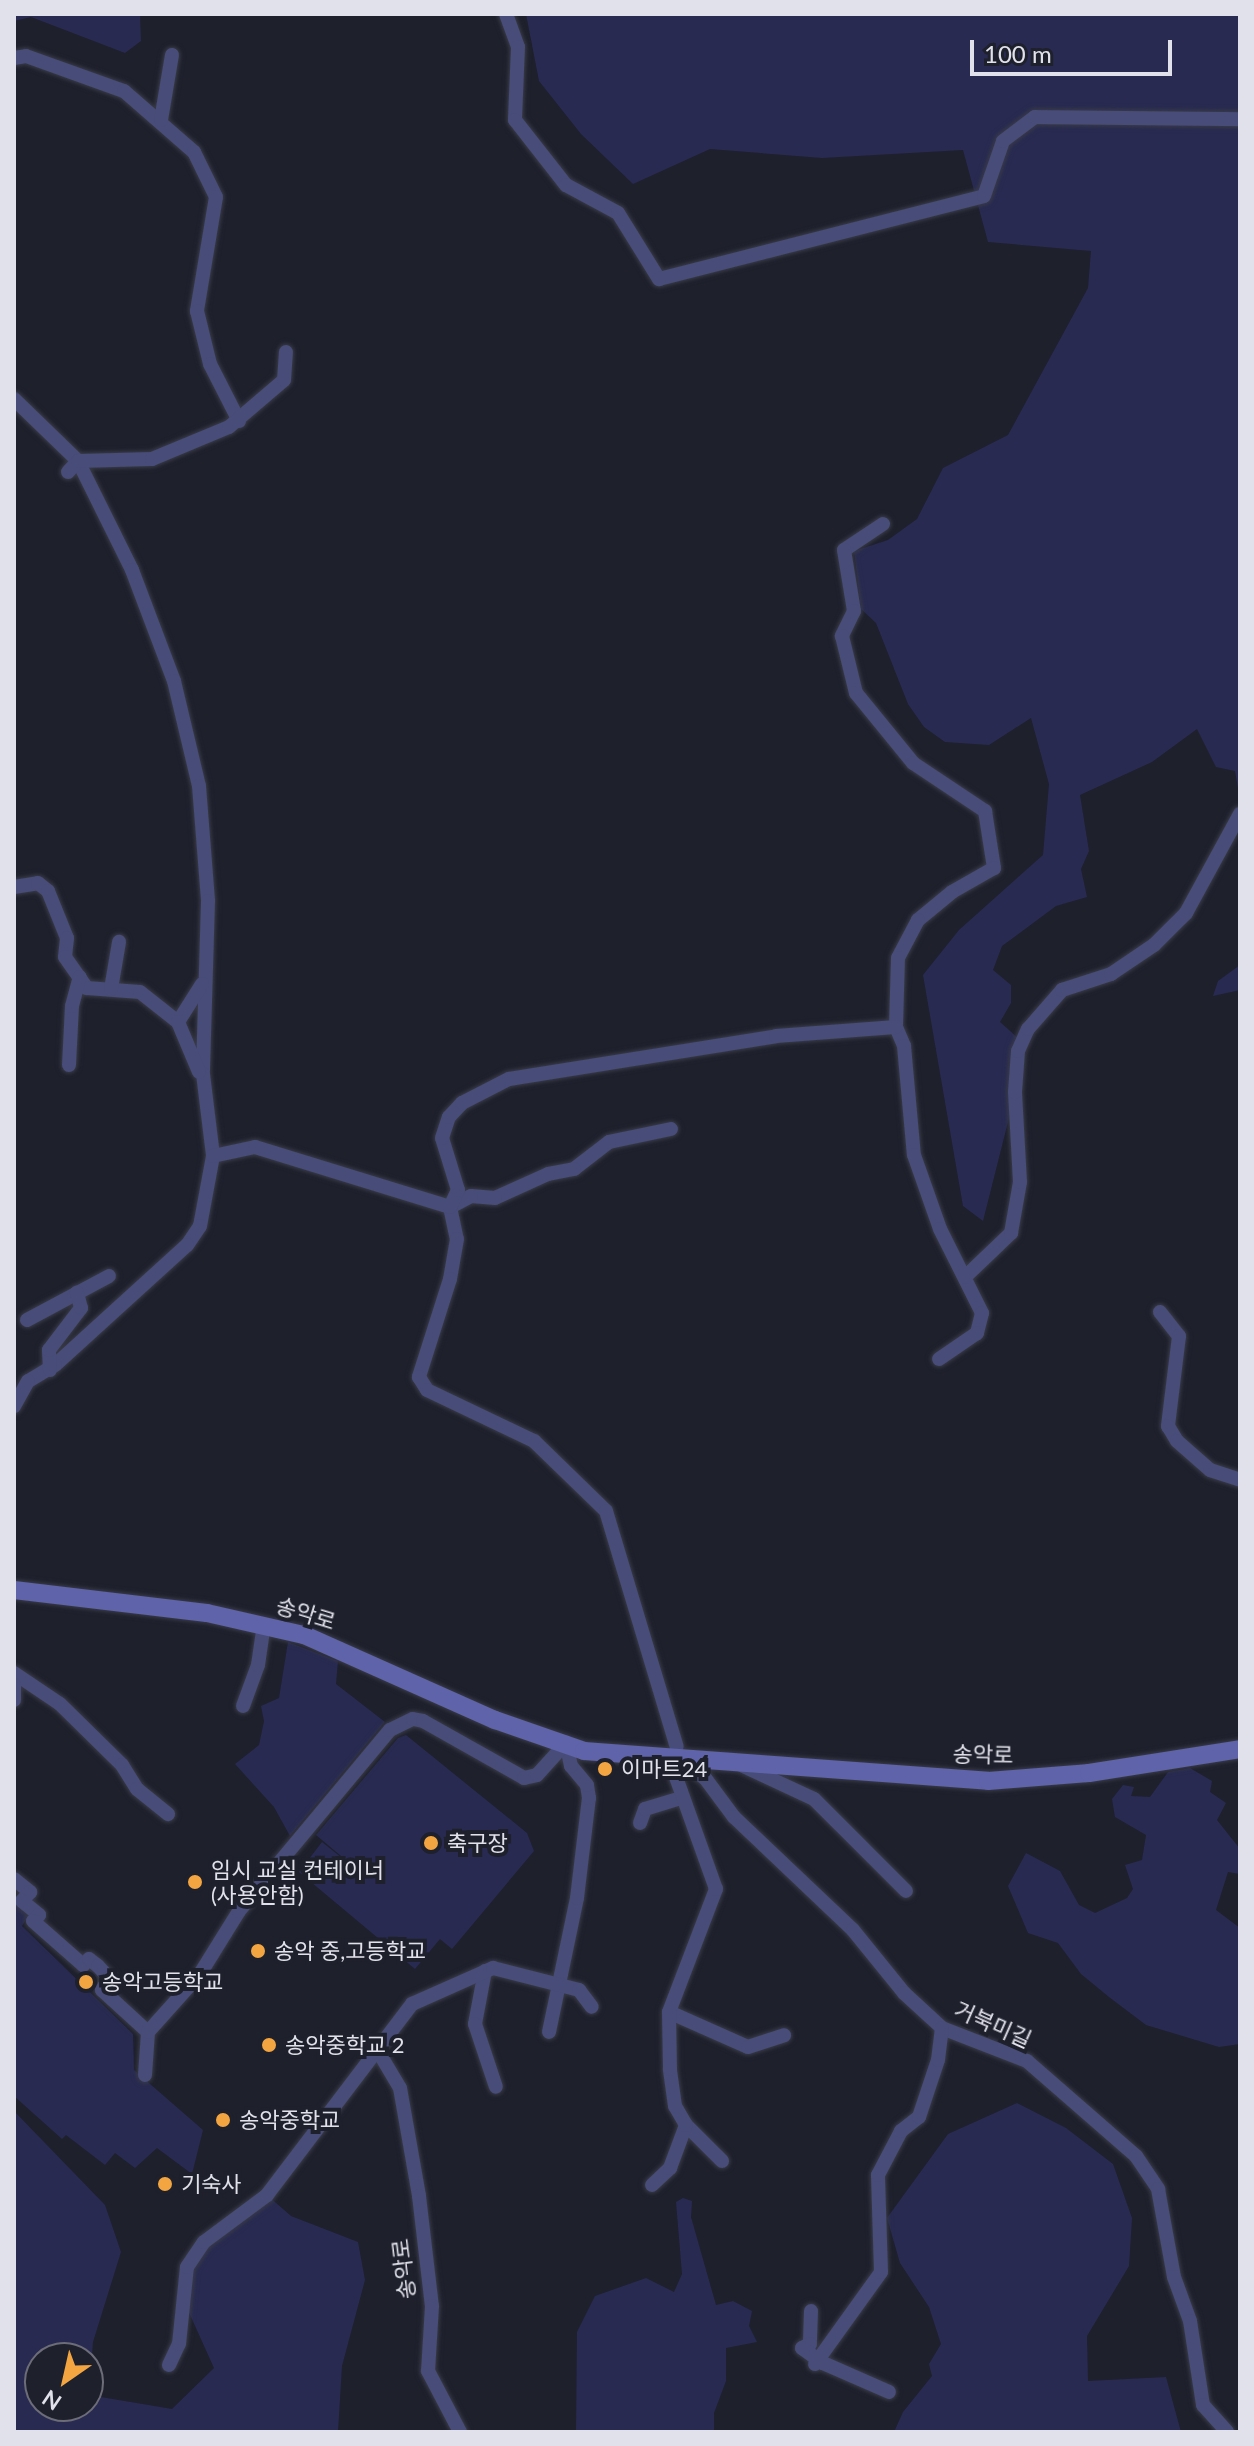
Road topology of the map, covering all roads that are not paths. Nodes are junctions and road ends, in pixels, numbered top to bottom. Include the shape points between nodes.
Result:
1 (506, 14) edge
2 (172, 55) dead end
3 (14, 58) edge
4 (1240, 119) edge
5 (161, 120) junction
6 (286, 352) dead end
7 (14, 399) edge
8 (239, 421) junction
9 (73, 466) junction
10 (883, 524) dead end
11 (1240, 814) edge
12 (14, 887) edge
13 (119, 942) dead end
14 (80, 977) junction
15 (202, 984) junction
16 (111, 989) junction
17 (178, 1022) junction
18 (896, 1027) junction
19 (69, 1065) dead end
20 (204, 1083) junction
21 (671, 1129) dead end
22 (213, 1156) junction
23 (450, 1207) junction
24 (109, 1276) dead end
25 (965, 1277) junction
26 (77, 1293) junction
27 (1160, 1312) dead end
28 (27, 1320) dead end
29 (939, 1359) dead end
30 (50, 1370) junction
31 (16, 1398) edge
32 (1240, 1480) edge
33 (14, 1581) edge
34 (14, 1590) edge
35 (264, 1624) junction
36 (14, 1673) edge
37 (14, 1685) edge
38 (14, 1700) edge
39 (243, 1706) dead end
40 (1240, 1742) edge
41 (566, 1743) junction
42 (1240, 1749) edge
43 (672, 1755) junction
44 (724, 1758) junction
45 (681, 1798) junction
46 (168, 1814) dead end
47 (640, 1823) dead end
48 (14, 1879) edge
49 (906, 1891) dead end
50 (485, 1971) junction
51 (559, 1983) junction
52 (592, 2007) dead end
53 (669, 2012) junction
54 (942, 2028) junction
55 (148, 2032) junction
56 (549, 2032) dead end
57 (784, 2035) dead end
58 (378, 2051) junction
59 (145, 2075) dead end
60 (496, 2087) dead end
61 (686, 2125) junction
62 (722, 2161) dead end
63 (652, 2185) dead end
64 (811, 2311) dead end
65 (816, 2362) junction
66 (169, 2365) dead end
67 (889, 2392) dead end
68 (460, 2432) edge
69 (1227, 2432) edge

1 - 4 street via 518,47 515,120 566,185 618,213 659,279 984,196 1003,141 1035,117
2 - 5 street
3 - 5 street via 26,56 124,91
5 - 8 street via 194,152 216,197 197,311 210,364
6 - 8 street via 284,380
7 - 9 street
8 - 9 street via 152,459
9 - 15 street via 132,570 174,681 199,786 208,901
10 - 18 street via 844,550 854,611 842,636 856,693 913,763 985,811 994,868 918,920 898,958
11 - 25 street via 1186,913 1154,945 1111,974 1062,990 1028,1029 1018,1051 1020,1182 1011,1233
12 - 14 street via 38,883 48,891 67,938 65,957
13 - 16 street
14 - 16 street via 98,992
14 - 19 street via 72,1006
15 - 17 street
15 - 20 street
16 - 17 street via 140,992
17 - 20 street
18 - 23 street via 776,1036 509,1079 462,1103 449,1117 442,1138 458,1190
18 - 25 street via 904,1046 914,1155 940,1229
20 - 22 street
21 - 23 street via 609,1142 574,1169 548,1174 495,1198 471,1196
22 - 23 street via 255,1147
22 - 30 street via 200,1226 187,1245
23 - 43 street via 457,1239 450,1279 419,1377 427,1390 534,1441 606,1511
24 - 26 street
25 - 29 street via 982,1323
26 - 28 street
26 - 30 street via 81,1308 49,1350
27 - 32 street via 1179,1336 1168,1426 1210,1470
30 - 31 street via 28,1381
33 - 43 main road via 294,1625 539,1727
34 - 35 main road, 송악로
35 - 39 street via 258,1665
35 - 41 main road, 송악로 via 343,1650 495,1720
36 - 46 street via 60,1704 122,1765 137,1789
37 - 38 street
40 - 43 main road via 1005,1774
41 - 43 main road, 송악로 via 584,1751
41 - 51 street via 571,1766 587,1785 589,1798 577,1898
41 - 55 street via 537,1775 524,1778 423,1721 413,1719 390,1730 239,1911 200,1974
42 - 44 main road, 송악로 via 1089,1773 988,1781
43 - 44 main road, 송악로
43 - 45 street
43 - 54 street, 거북미길 via 705,1778 734,1817 853,1930 904,1993
44 - 49 street, 송악로 via 814,1799
45 - 47 street via 645,1809
45 - 53 street via 716,1889
48 - 55 street via 30,1892 22,1901 39,1915 33,1921 83,1965 89,1959 98,1966 109,1978 102,1990
50 - 51 street
50 - 58 street via 412,2004
50 - 60 street via 475,2024
51 - 52 street via 579,1990
51 - 56 street
53 - 57 street via 748,2047
53 - 61 street via 675,2106
54 - 65 street via 935,2073 919,2117 901,2131 878,2175 881,2272
54 - 69 street, 거북미길 via 1027,2061 1136,2156 1158,2189 1174,2277 1190,2321 1203,2405
55 - 59 street
58 - 66 street via 267,2195 204,2242 187,2267 179,2344
58 - 68 street, 송악로 via 400,2088 419,2196 432,2306 428,2371
61 - 62 street
61 - 63 street via 670,2168
64 - 65 street via 810,2344 802,2348
65 - 67 street

